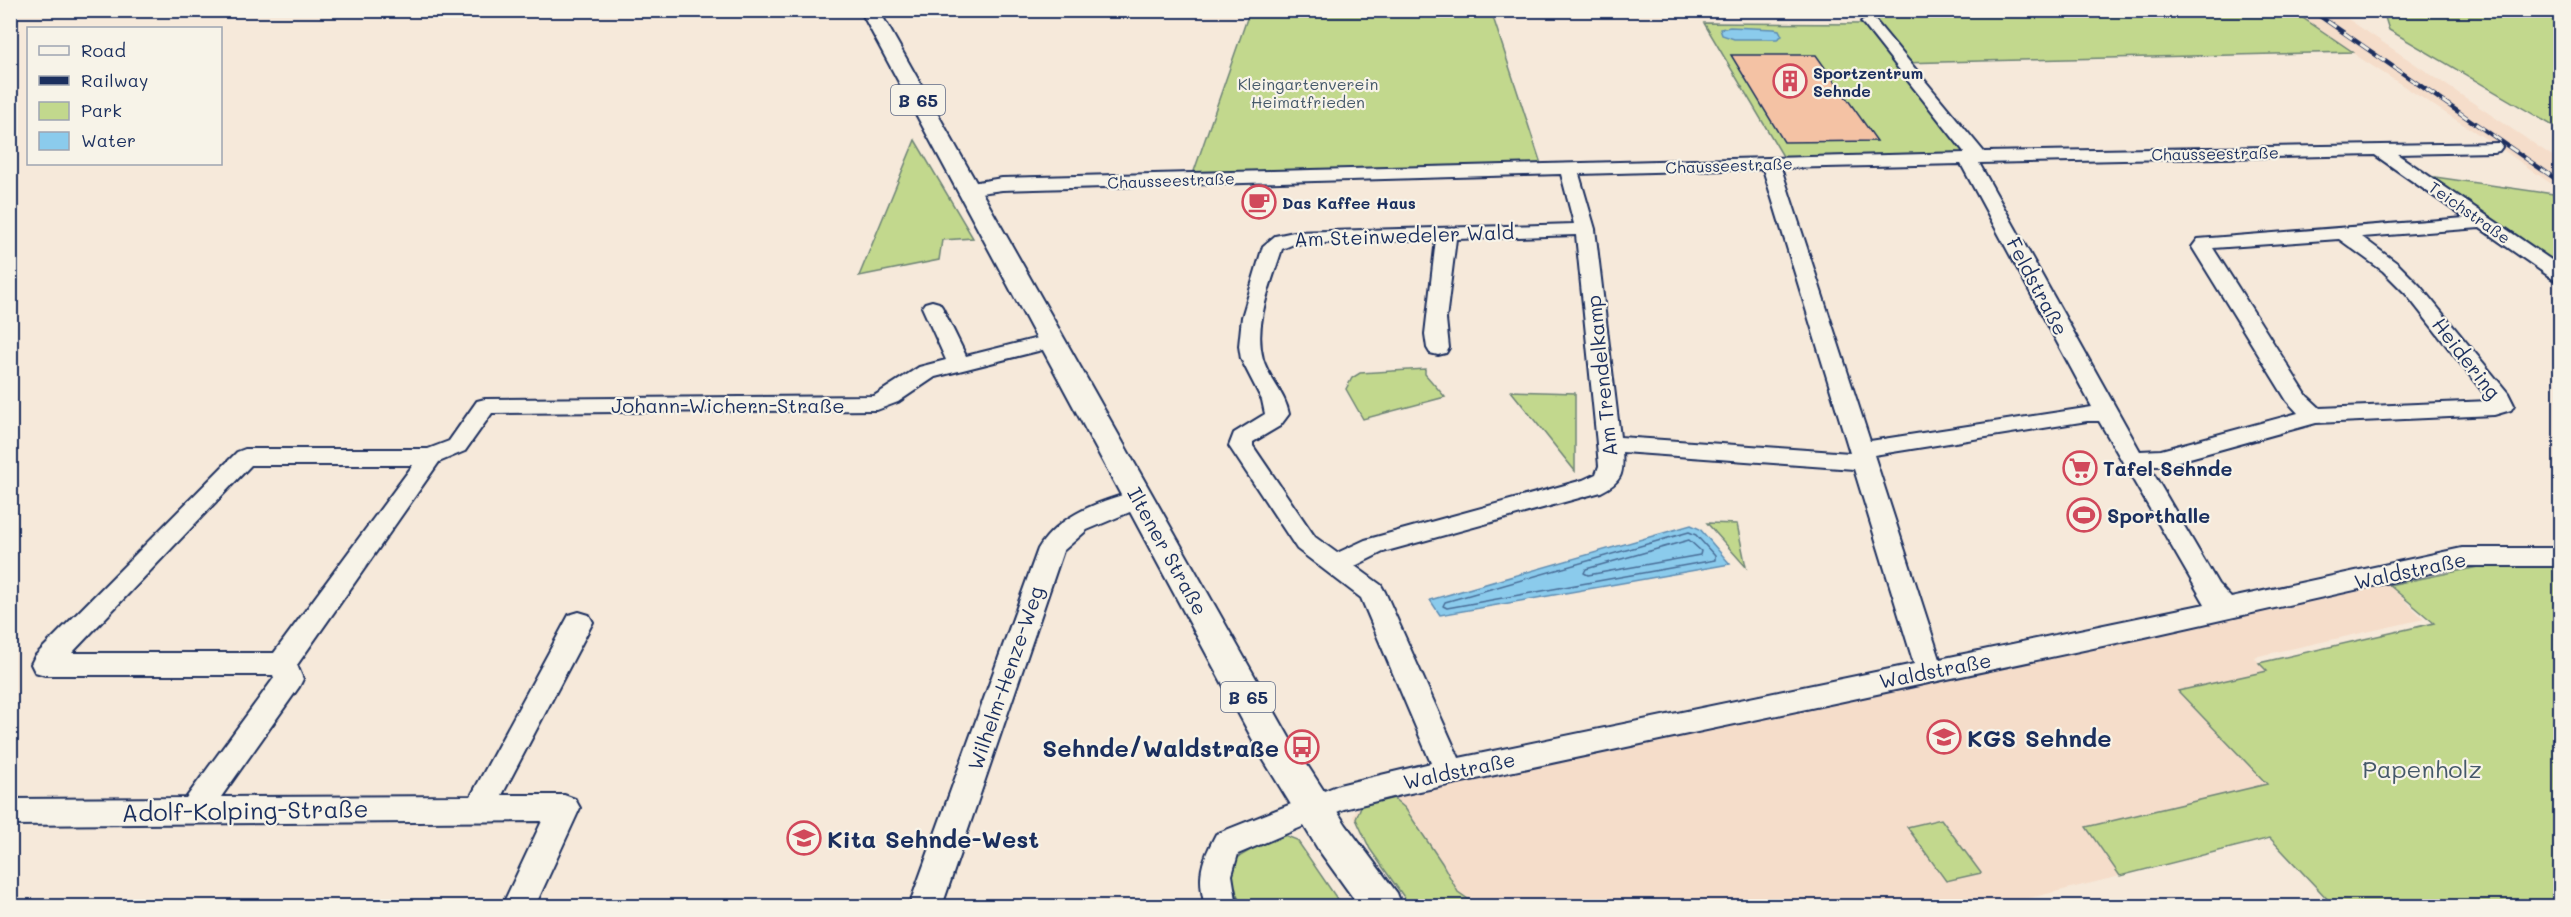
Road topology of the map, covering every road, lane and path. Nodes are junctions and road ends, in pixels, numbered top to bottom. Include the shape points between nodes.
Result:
1 (869, 10) edge
2 (1869, 22) dead end
3 (2493, 147) dead end
4 (2378, 149) junction
5 (1973, 158) junction
6 (1770, 165) junction
7 (1569, 170) junction
8 (966, 189) junction
9 (2486, 222) junction
10 (1586, 229) junction
11 (1446, 233) junction
12 (2344, 233) junction
13 (2560, 275) edge
14 (932, 307) dead end
15 (1050, 341) junction
16 (1438, 348) dead end
17 (959, 364) junction
18 (2107, 414) junction
19 (2315, 416) junction
20 (1609, 444) junction
21 (1862, 456) junction
22 (431, 457) junction
23 (2135, 459) junction
24 (1140, 498) junction
25 (2560, 557) edge
26 (1335, 564) junction
27 (2225, 610) junction
28 (579, 622) dead end
29 (282, 664) junction
30 (1932, 671) junction
31 (1450, 772) junction
32 (480, 808) junction
33 (1313, 808) junction
34 (195, 810) junction
35 (10, 812) edge
36 (519, 906) edge
37 (925, 906) edge
38 (1221, 906) edge
39 (1382, 906) edge

1 - 8 main road, B 65
2 - 5 street, Feldstraße
3 - 4 street, Chausseestraße
4 - 5 street, Chausseestraße
4 - 9 street, Teichstraße
5 - 6 street, Chausseestraße
5 - 18 street, Feldstraße
6 - 7 street, Chausseestraße
6 - 21 street
7 - 8 street, Chausseestraße via 1002,184
7 - 10 street, Am Trendelkamp
8 - 15 main road, Iltener Straße / B 65
9 - 12 street
9 - 13 street, Teichstraße
10 - 11 street, Am Steinwedeler Wald
10 - 20 street, Am Trendelkamp
11 - 16 street via 1439,288
11 - 26 street, Am Steinwedeler Wald via 1294,238 1273,246 1250,338 1251,357 1277,406 1277,414 1242,438 1241,446 1306,543
12 - 19 street via 2212,241 2202,247 2298,400
12 - 19 street, Heidering via 2390,267 2413,290 2503,405
14 - 17 street
15 - 17 street, Johann-Wichern-Straße
15 - 24 main road, Iltener Straße / B 65
17 - 22 street, Johann-Wichern-Straße via 927,372 894,397 878,403 485,406 457,446
18 - 21 street via 1991,430
18 - 23 street, Feldstraße
19 - 23 street, Heidering via 2161,458
20 - 21 street
20 - 26 street, Am Trendelkamp via 1611,466 1607,479 1592,486 1374,546
21 - 30 street
22 - 29 street
22 - 29 street via 244,457 45,664
23 - 27 street, Feldstraße via 2209,591
24 - 33 main road, Iltener Straße / B 65 via 1276,748
24 - 37 street, Wilhelm-Henze-Weg via 1076,525 1058,536 1051,549
25 - 27 street, Waldstraße via 2462,557
26 - 31 street, Am Steinwedeler Wald via 1372,592
27 - 30 street, Waldstraße
28 - 32 street
29 - 34 street via 289,679
30 - 31 street, Waldstraße
31 - 33 street, Waldstraße via 1359,791
32 - 34 street, Adolf-Kolping-Straße
32 - 36 street, Adolf-Kolping-Straße via 564,808
33 - 38 street, Waldstraße via 1227,844 1216,862
33 - 39 main road, Iltener Straße / B 65
34 - 35 street, Adolf-Kolping-Straße

